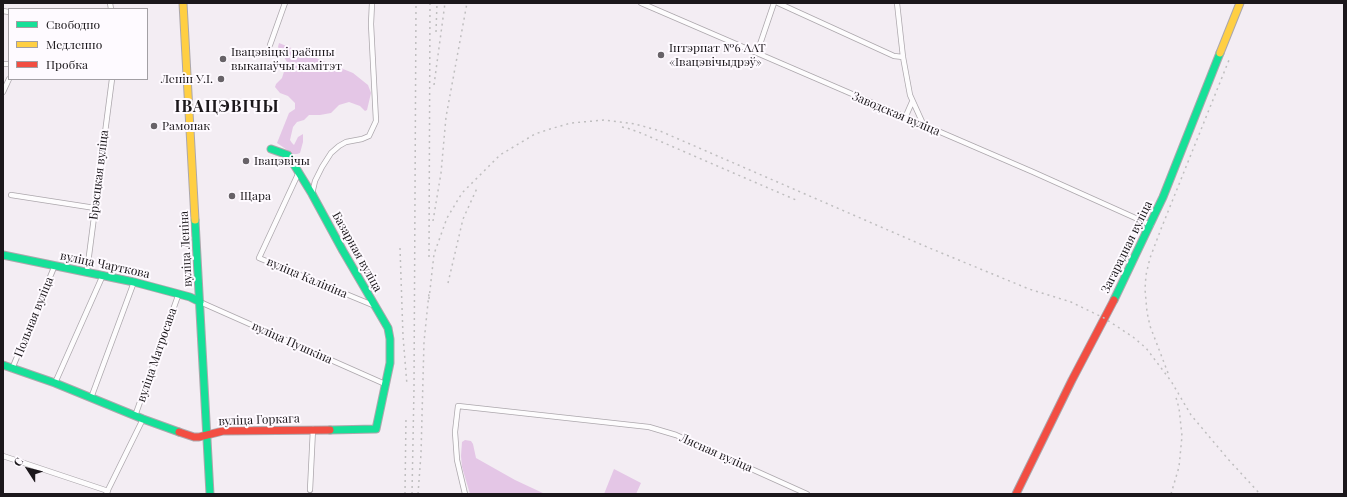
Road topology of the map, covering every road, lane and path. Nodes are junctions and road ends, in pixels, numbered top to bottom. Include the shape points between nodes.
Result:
1 (183, 3) edge
2 (285, 3) edge
3 (372, 3) edge
4 (641, 3) edge
5 (774, 3) edge
6 (778, 3) edge
7 (897, 3) edge
8 (1240, 3) edge
9 (270, 45) dead end
10 (757, 53) junction
11 (902, 57) junction
12 (9, 80) edge
13 (112, 80) edge
14 (3, 92) edge
15 (912, 102) junction
16 (905, 118) junction
17 (924, 126) junction
18 (271, 149) dead end
19 (298, 172) junction
20 (312, 194) junction
21 (11, 195) dead end
22 (95, 208) junction
23 (1151, 225) junction
24 (3, 255) edge
25 (55, 265) junction
26 (87, 271) junction
27 (103, 275) junction
28 (134, 282) junction
29 (179, 293) junction
30 (200, 302) junction
31 (375, 306) junction
32 (3, 365) edge
33 (12, 369) junction
34 (55, 384) junction
35 (385, 384) junction
36 (91, 398) junction
37 (135, 416) junction
38 (143, 419) junction
39 (313, 429) junction
40 (207, 434) junction
41 (3, 456) edge
42 (310, 490) dead end
43 (107, 492) edge
44 (210, 494) edge
45 (465, 494) edge
46 (807, 494) edge
47 (1016, 494) edge

1 - 30 main road, вуліца Леніна
2 - 9 street
3 - 20 street via 376,121 369,136 346,142 331,153
4 - 10 street, Заводская вуліца
5 - 10 street
6 - 11 street via 894,56
7 - 11 street
8 - 23 main road, Загарадная вуліца
10 - 16 street, Заводская вуліца
11 - 15 street
12 - 14 street
13 - 22 street, Брэсцкая вуліца
15 - 16 street
15 - 17 street
16 - 17 street, Заводская вуліца
17 - 23 street, Заводская вуліца
18 - 19 main road, Базарная вуліца via 288,154
19 - 20 main road, Базарная вуліца
19 - 31 street, вуліца Калініна via 259,258
20 - 31 main road, Базарная вуліца
21 - 22 street
22 - 26 street, Брэсцкая вуліца
23 - 47 main road, Загарадная вуліца
24 - 25 main road, вуліца Чарткова
25 - 26 main road, вуліца Чарткова
25 - 33 street, Польная вуліца
26 - 27 main road, вуліца Чарткова
27 - 28 main road, вуліца Чарткова
27 - 34 street
28 - 29 main road, вуліца Чарткова
28 - 36 street
29 - 30 main road, вуліца Чарткова
29 - 37 street, вуліца Матросава
30 - 35 street, вуліца Пушкіна
30 - 40 main road, вуліца Леніна
31 - 35 main road, Базарная вуліца via 388,328 390,339 390,363
32 - 33 main road, вуліца Горкага
33 - 34 main road, вуліца Горкага
34 - 36 main road, вуліца Горкага
35 - 39 main road, Базарная вуліца via 376,429
36 - 37 main road, вуліца Горкага
37 - 38 main road, вуліца Горкага
38 - 40 main road, вуліца Горкага via 194,437
38 - 43 street, вуліца Матросава
39 - 40 main road, вуліца Горкага via 223,431
39 - 42 street
40 - 44 main road, вуліца Леніна
41 - 43 street
45 - 46 street, Лясная вуліца via 457,460 455,432 458,406 649,427 676,435

